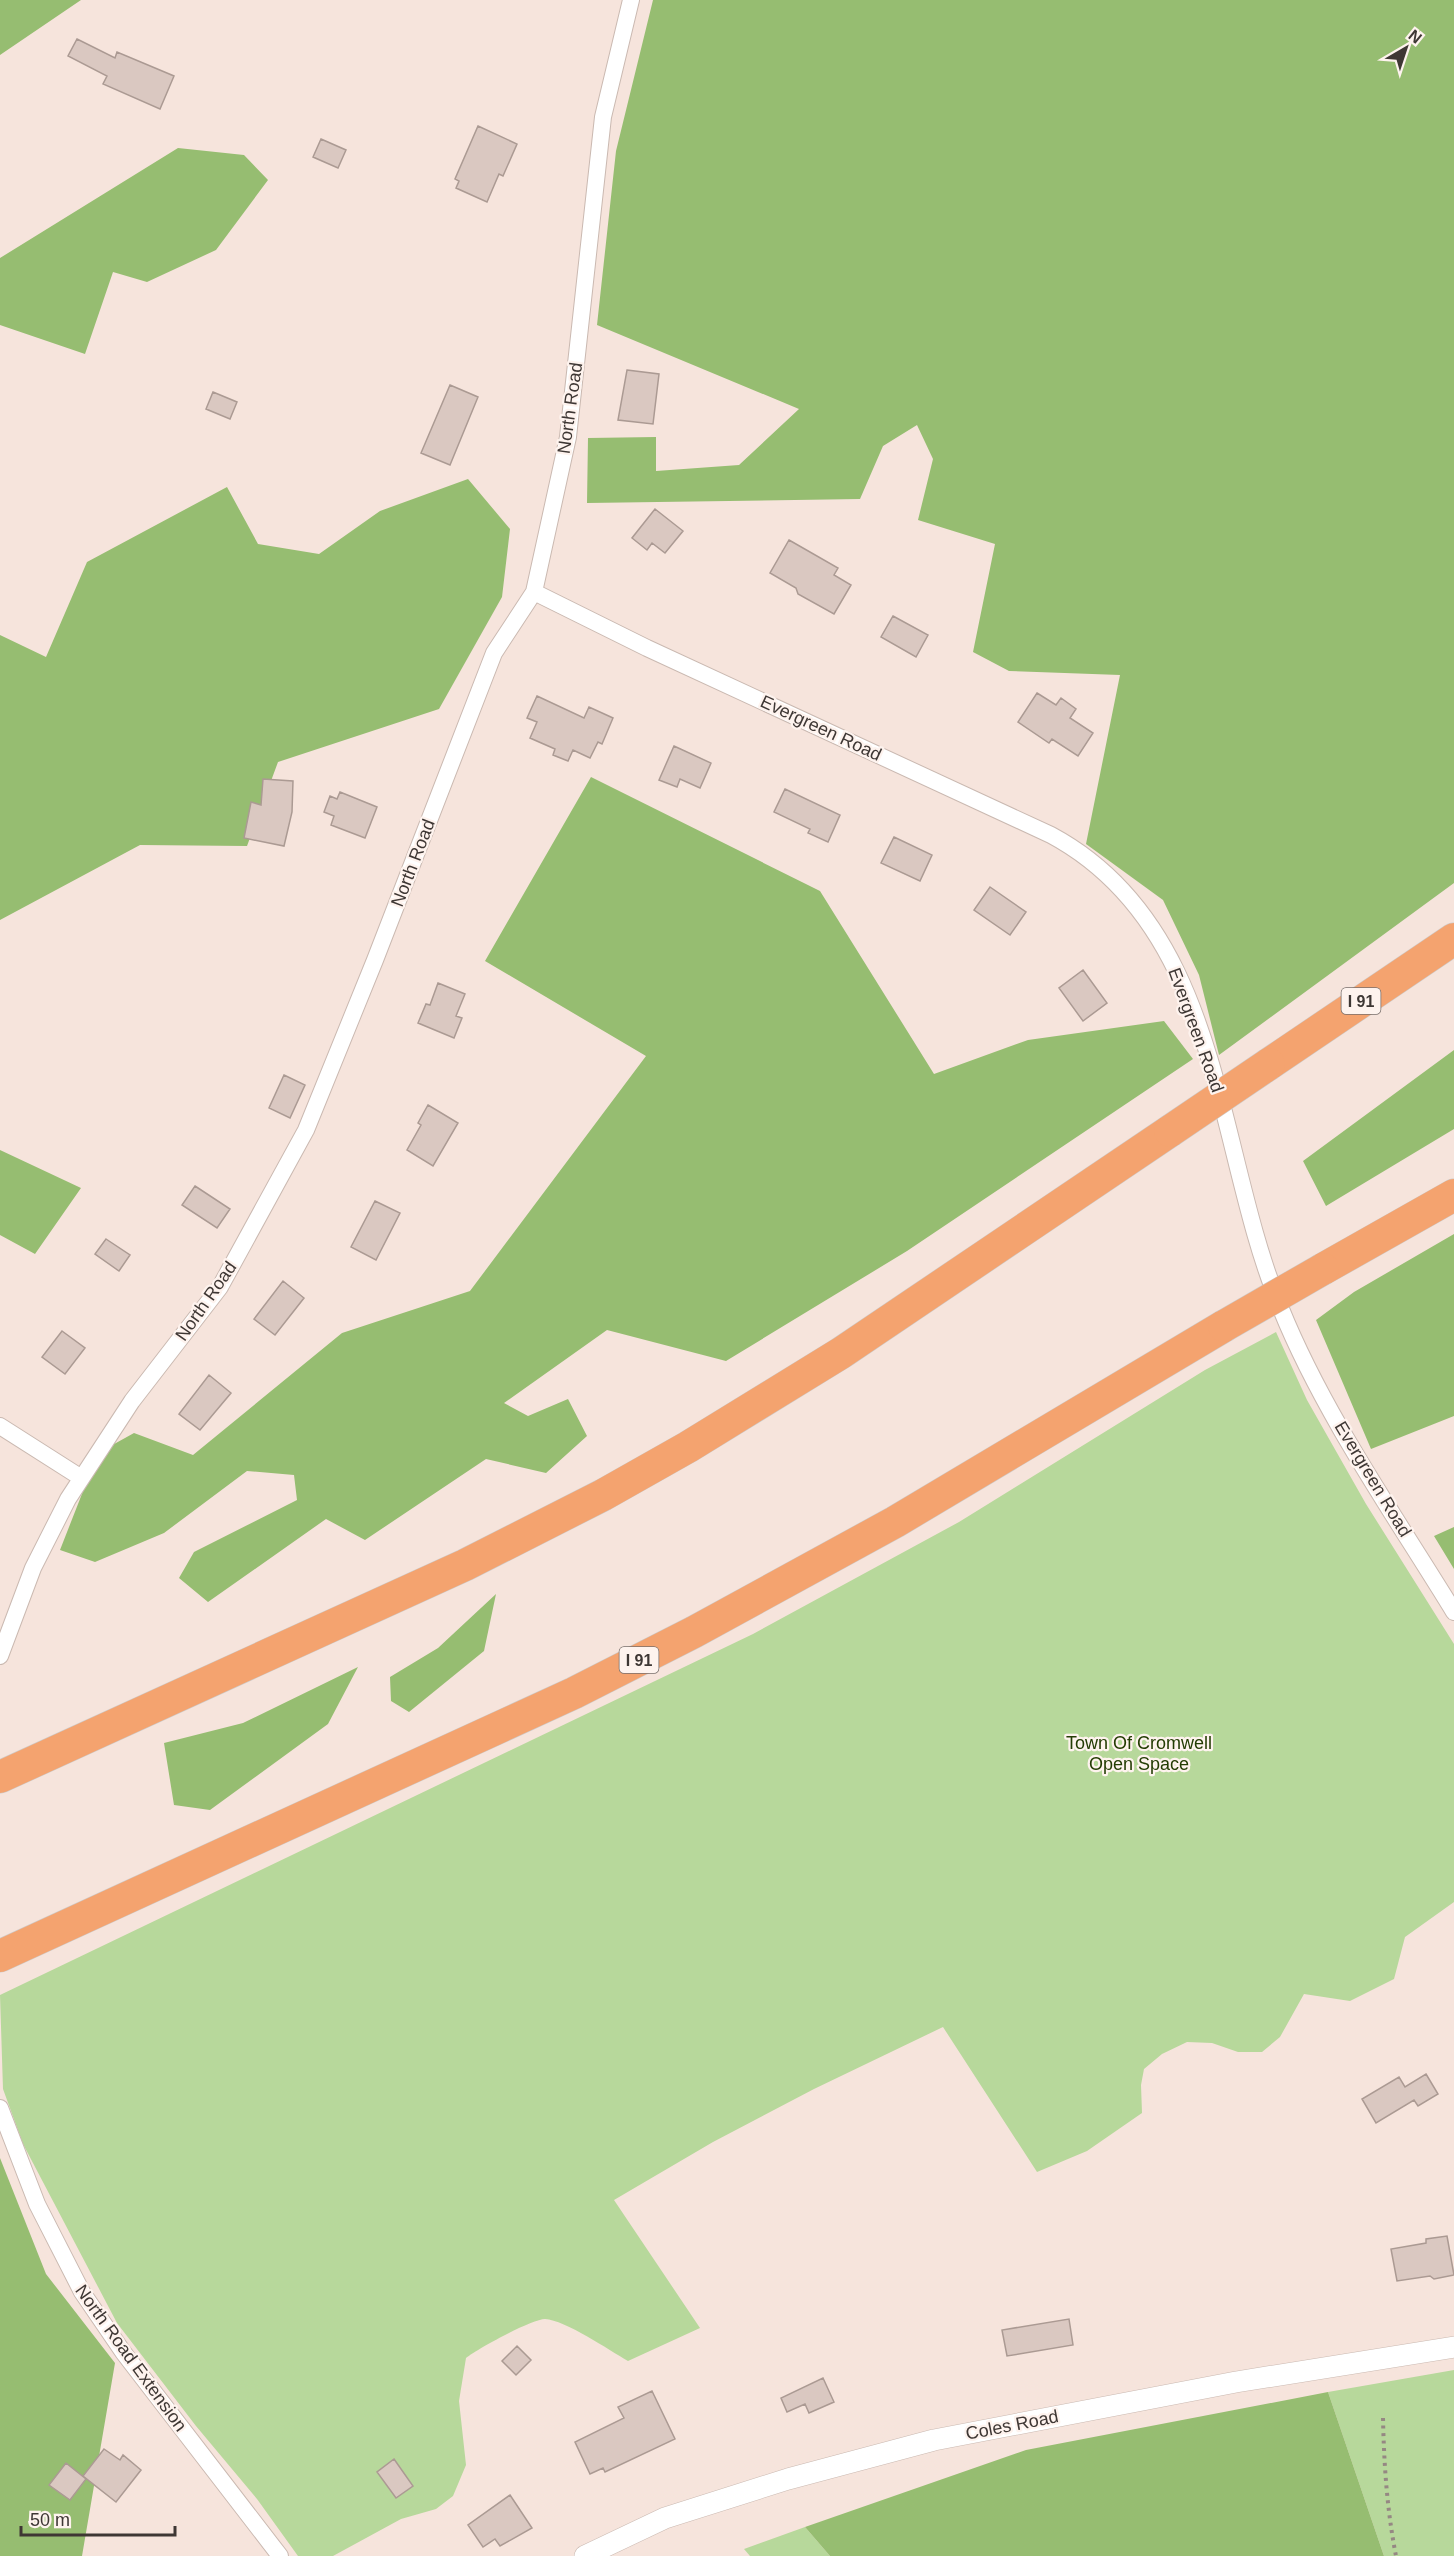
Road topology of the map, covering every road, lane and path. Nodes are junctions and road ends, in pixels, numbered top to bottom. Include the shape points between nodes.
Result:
1 (631, 0) edge
2 (534, 592) junction
3 (1454, 939) edge
4 (1454, 1196) edge
5 (0, 1426) edge
6 (80, 1478) junction
7 (1454, 1612) edge
8 (0, 1656) edge
9 (0, 1777) edge
10 (14, 1949) edge
11 (0, 2108) edge
12 (1454, 2347) edge
13 (1383, 2418) dead end
14 (280, 2556) edge
15 (585, 2556) edge
16 (1396, 2556) edge

1 - 2 street, North Road via 603,117 568,437
2 - 6 street, North Road via 494,653 306,1130 220,1287 132,1401
2 - 7 street, Evergreen Road via 646,648 1051,835 1093,861 1123,889 1164,948 1192,1009 1220,1093 1258,1245 1289,1328 1331,1410
3 - 9 highway, I 91, bridge via 841,1353 651,1468 465,1564
4 - 10 highway, I 91, bridge via 1224,1326 895,1522 665,1647 574,1693
5 - 6 street
6 - 8 street, North Road via 33,1568
11 - 14 street, North Road Extension via 37,2204 82,2292 123,2352
12 - 15 street, Coles Road via 1224,2385 934,2440 788,2479 665,2518
13 - 16 path via 1384,2469

